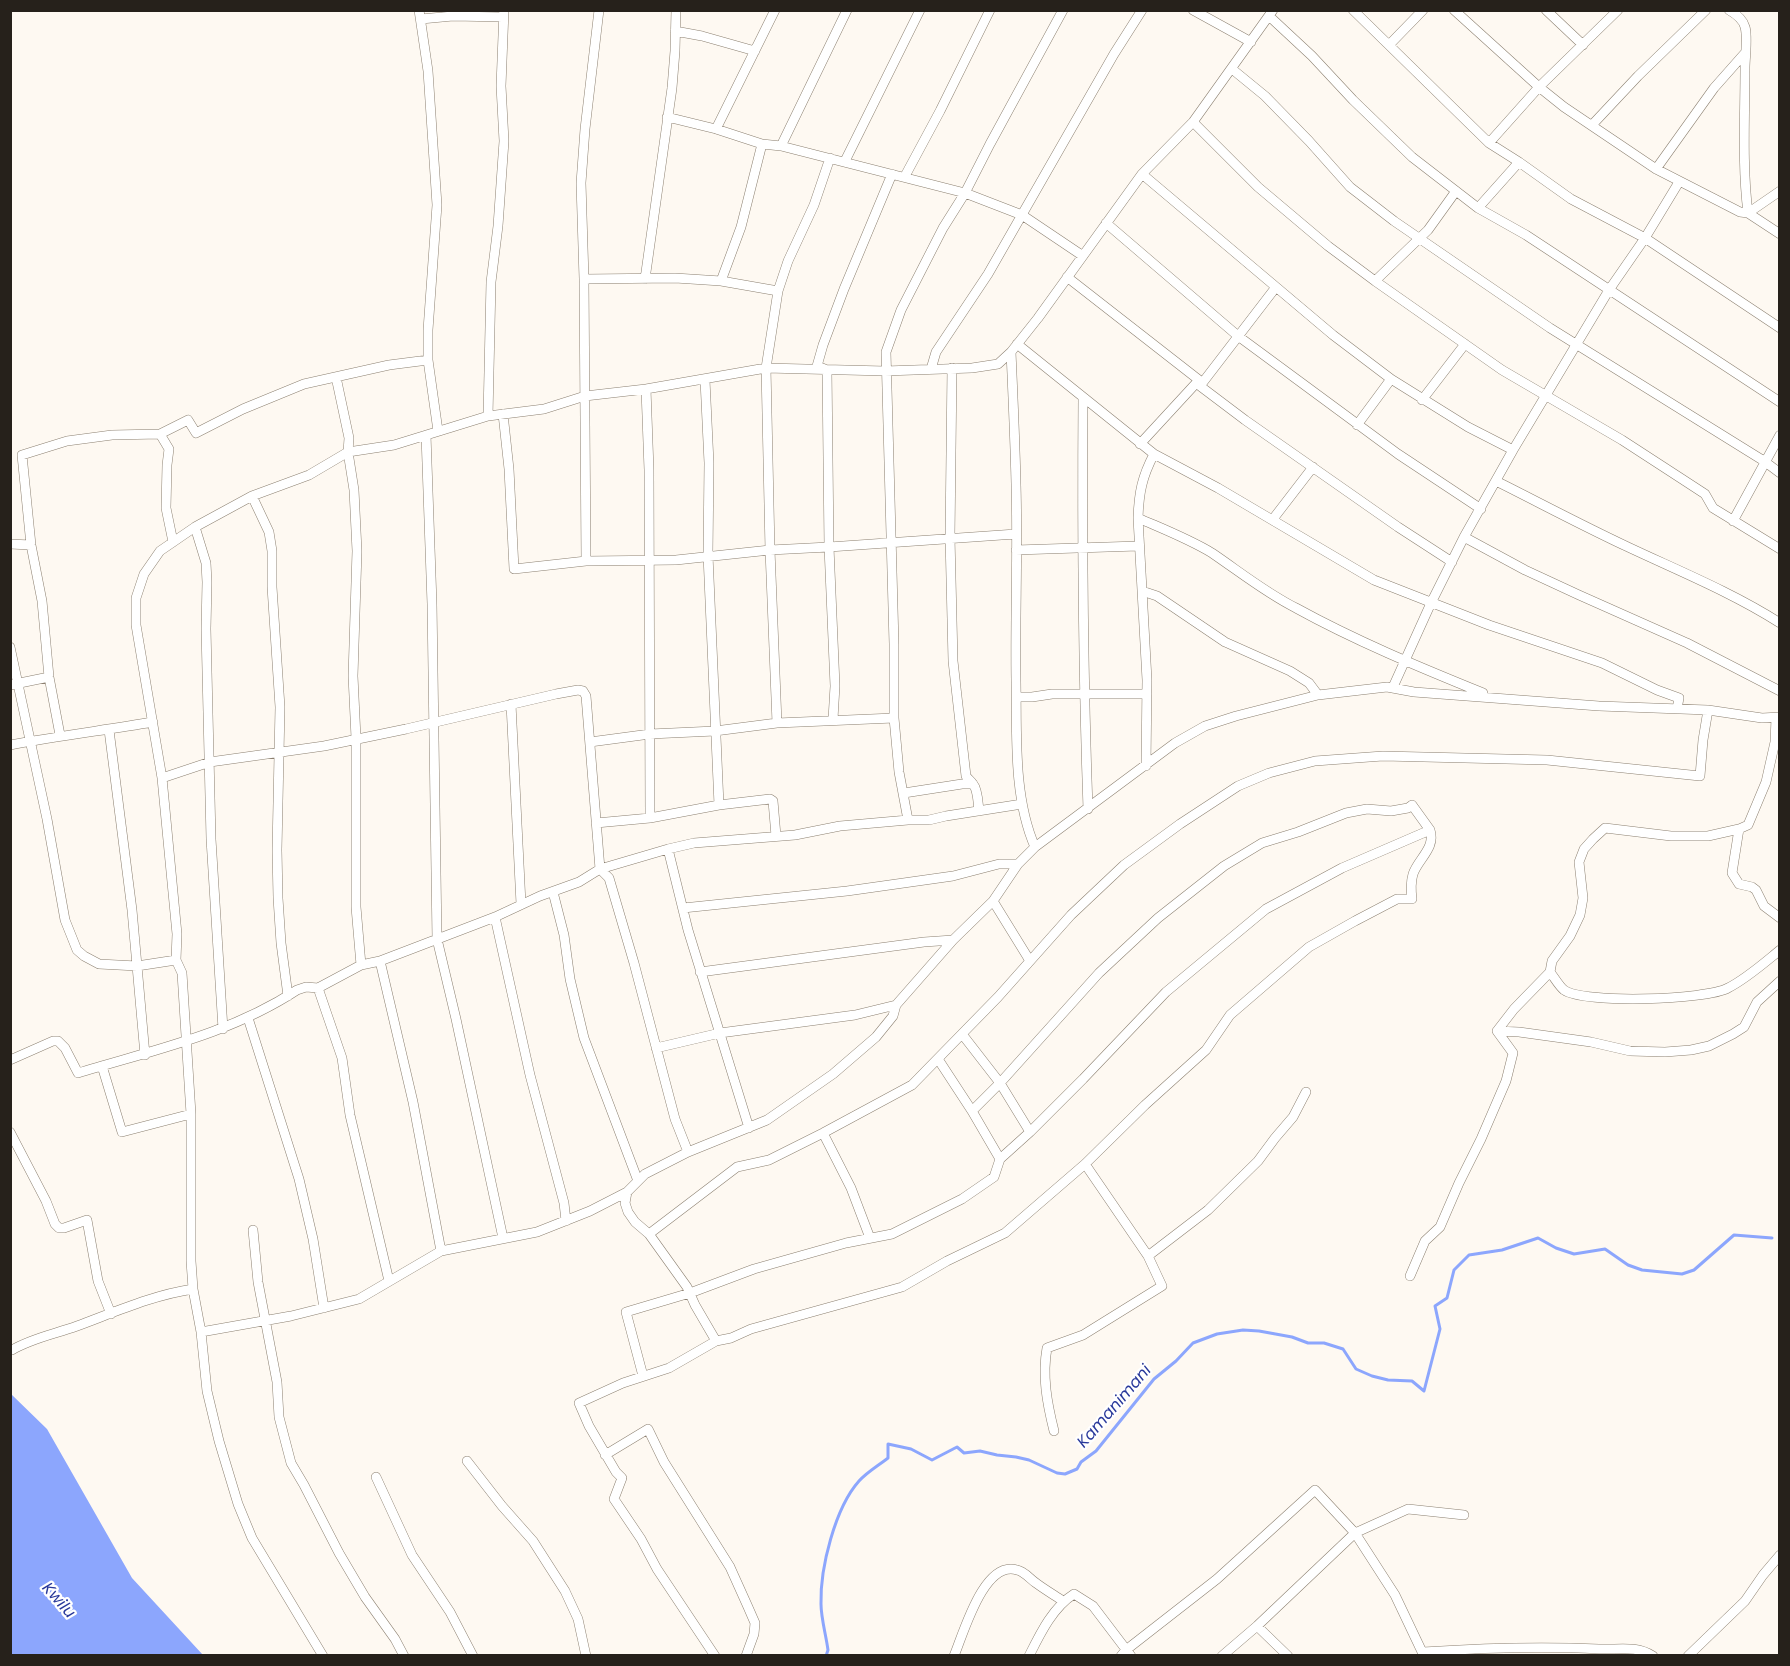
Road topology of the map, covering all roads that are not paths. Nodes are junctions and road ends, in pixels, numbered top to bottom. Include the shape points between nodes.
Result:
1 (599, 10) edge
2 (676, 10) edge
3 (775, 10) edge
4 (847, 10) edge
5 (920, 10) edge
6 (990, 10) edge
7 (1063, 10) edge
8 (1142, 10) edge
9 (1193, 10) edge
10 (1353, 10) edge
11 (1423, 10) edge
12 (1454, 10) edge
13 (1546, 10) edge
14 (1618, 10) edge
15 (1706, 10) edge
16 (1729, 10) edge
17 (452, 13) edge
18 (1271, 13) edge
19 (503, 14) edge
20 (421, 15) edge
21 (675, 31) junction
22 (1251, 42) junction
23 (1389, 45) junction
24 (1583, 45) junction
25 (755, 51) junction
26 (1745, 53) junction
27 (1232, 69) junction
28 (1539, 87) junction
29 (667, 117) junction
30 (1193, 122) junction
31 (1592, 125) junction
32 (716, 129) junction
33 (1489, 143) junction
34 (762, 144) junction
35 (781, 146) junction
36 (830, 158) junction
37 (845, 161) junction
38 (1519, 162) junction
39 (1656, 169) junction
40 (892, 174) junction
41 (1142, 174) junction
42 (905, 176) junction
43 (1679, 182) junction
44 (1456, 191) junction
45 (1779, 191) edge
46 (965, 193) junction
47 (1478, 208) junction
48 (1748, 213) junction
49 (1022, 215) junction
50 (1106, 223) junction
51 (1779, 234) edge
52 (1419, 238) junction
53 (1645, 238) junction
54 (1083, 256) junction
55 (1067, 278) junction
56 (584, 279) junction
57 (645, 279) junction
58 (721, 281) junction
59 (1375, 281) junction
60 (1276, 287) junction
61 (1609, 290) junction
62 (778, 291) junction
63 (1779, 328) edge
64 (1238, 336) junction
65 (1017, 344) junction
66 (1465, 344) junction
67 (1576, 345) junction
68 (1011, 352) junction
69 (428, 360) junction
70 (766, 368) junction
71 (952, 368) junction
72 (931, 369) junction
73 (827, 370) junction
74 (885, 371) junction
75 (336, 377) junction
76 (1391, 379) junction
77 (705, 380) junction
78 (1200, 383) junction
79 (646, 389) junction
80 (1545, 395) junction
81 (585, 396) junction
82 (1083, 397) junction
83 (1422, 400) junction
84 (1779, 402) edge
85 (503, 414) junction
86 (488, 416) junction
87 (1357, 425) junction
88 (438, 431) junction
89 (160, 434) junction
90 (426, 435) junction
91 (1779, 435) edge
92 (1140, 444) junction
93 (1512, 450) junction
94 (348, 453) junction
95 (1154, 454) junction
96 (1764, 461) junction
97 (1313, 467) junction
98 (1779, 473) edge
99 (1496, 481) junction
100 (252, 496) junction
101 (1481, 509) junction
102 (1138, 518) junction
103 (1273, 519) junction
104 (1733, 521) junction
105 (195, 526) junction
106 (1016, 534) junction
107 (950, 537) junction
108 (1464, 537) junction
109 (173, 542) junction
110 (891, 542) junction
111 (10, 544) edge
112 (31, 545) junction
113 (1138, 546) junction
114 (830, 547) junction
115 (1082, 549) junction
116 (1779, 549) edge
117 (770, 550) junction
118 (1016, 550) junction
119 (708, 555) junction
120 (648, 560) junction
121 (586, 561) junction
122 (1452, 562) junction
123 (1142, 591) junction
124 (1431, 603) junction
125 (1779, 623) edge
126 (10, 647) edge
127 (1404, 661) junction
128 (49, 677) junction
129 (14, 684) edge
130 (1394, 687) junction
131 (1779, 691) edge
132 (1147, 694) junction
133 (1084, 695) junction
134 (1318, 695) junction
135 (1017, 697) junction
136 (1494, 698) junction
137 (511, 704) junction
138 (1677, 709) junction
139 (1708, 710) junction
140 (1778, 717) edge
141 (894, 718) junction
142 (833, 720) junction
143 (153, 722) junction
144 (433, 722) junction
145 (777, 723) junction
146 (109, 730) junction
147 (715, 731) junction
148 (650, 734) junction
149 (60, 735) junction
150 (356, 738) junction
151 (29, 741) junction
152 (590, 742) junction
153 (10, 745) edge
154 (279, 751) junction
155 (210, 762) junction
156 (1146, 766) junction
157 (162, 778) junction
158 (973, 784) junction
159 (904, 793) junction
160 (1022, 804) junction
161 (719, 805) junction
162 (1088, 809) junction
163 (979, 811) junction
164 (650, 818) junction
165 (908, 820) junction
166 (596, 823) junction
167 (1739, 829) junction
168 (1430, 830) junction
169 (776, 836) junction
170 (1035, 847) junction
171 (669, 849) junction
172 (1018, 864) junction
173 (600, 869) junction
174 (553, 892) junction
175 (993, 901) junction
176 (521, 904) junction
177 (683, 908) junction
178 (495, 917) junction
179 (1779, 918) edge
180 (437, 939) junction
181 (953, 940) junction
182 (1779, 950) edge
183 (176, 960) junction
184 (1030, 961) junction
185 (380, 962) junction
186 (361, 965) junction
187 (137, 966) junction
188 (700, 972) junction
189 (1550, 972) junction
190 (1779, 981) edge
191 (318, 988) junction
192 (288, 996) junction
193 (896, 1005) junction
194 (248, 1018) junction
195 (223, 1029) junction
196 (1497, 1030) junction
197 (720, 1033) junction
198 (962, 1034) junction
199 (186, 1042) junction
200 (656, 1048) junction
201 (145, 1055) junction
202 (938, 1059) junction
203 (10, 1060) edge
204 (102, 1066) junction
205 (1000, 1083) junction
206 (1306, 1092) dead end
207 (972, 1111) junction
208 (191, 1114) junction
209 (749, 1128) junction
210 (10, 1132) edge
211 (1030, 1132) junction
212 (823, 1133) junction
213 (687, 1152) junction
214 (1000, 1159) junction
215 (1085, 1164) junction
216 (638, 1181) junction
217 (627, 1192) junction
218 (566, 1221) junction
219 (253, 1230) dead end
220 (648, 1234) junction
221 (503, 1238) junction
222 (870, 1238) junction
223 (441, 1251) junction
224 (1148, 1256) junction
225 (1410, 1276) dead end
226 (389, 1281) junction
227 (193, 1289) junction
228 (690, 1293) junction
229 (324, 1308) junction
230 (111, 1314) junction
231 (264, 1320) junction
232 (201, 1332) junction
233 (716, 1341) junction
234 (12, 1350) edge
235 (643, 1376) junction
236 (1054, 1431) dead end
237 (605, 1455) junction
238 (468, 1461) dead end
239 (376, 1478) dead end
240 (1464, 1515) dead end
241 (1355, 1533) junction
242 (1779, 1556) edge
243 (1063, 1601) junction
244 (1257, 1626) junction
245 (1126, 1654) edge
246 (1424, 1654) edge
247 (323, 1656) edge
248 (404, 1656) edge
249 (473, 1656) edge
250 (586, 1656) edge
251 (715, 1656) edge
252 (746, 1656) edge
253 (954, 1656) edge
254 (1029, 1656) edge
255 (1222, 1656) edge
256 (1288, 1656) edge
257 (1653, 1656) edge
258 (1689, 1656) edge

1 - 56 street via 581,183
2 - 21 street
3 - 25 street
4 - 35 street
5 - 37 street
6 - 42 street
7 - 46 street
8 - 49 street
9 - 22 street
10 - 23 street
11 - 23 street
12 - 28 street
13 - 24 street
14 - 24 street
15 - 31 street
16 - 26 street via 1743,21
17 - 19 street
17 - 20 street
18 - 22 street
18 - 44 street via 1412,158
19 - 86 street via 504,141 491,282
20 - 69 street via 437,205
21 - 25 street
21 - 29 street
22 - 27 street
23 - 33 street
24 - 28 street
25 - 32 street
26 - 39 street via 1714,88
26 - 48 street
27 - 30 street
27 - 52 street via 1264,96 1350,187
28 - 31 street
28 - 33 street
29 - 32 street
29 - 57 street
30 - 41 street
30 - 59 street via 1258,187
31 - 39 street
32 - 34 street
33 - 38 street
34 - 35 street
34 - 58 street via 741,227
35 - 36 street
36 - 37 street
36 - 62 street
37 - 40 street
38 - 47 street
38 - 53 street via 1571,199
39 - 43 street
40 - 42 street
40 - 73 street via 822,345 817,366
41 - 50 street
41 - 60 street
42 - 46 street
43 - 48 street
43 - 53 street
44 - 47 street
44 - 52 street
45 - 48 street
46 - 49 street
46 - 74 street via 901,310 886,352
47 - 61 street
48 - 51 street
49 - 54 street
49 - 72 street via 936,352
50 - 54 street
50 - 64 street
52 - 59 street
52 - 67 street
53 - 61 street
53 - 63 street
54 - 55 street
55 - 65 street
55 - 78 street
56 - 57 street
56 - 81 street
57 - 58 street
58 - 62 street
59 - 66 street
60 - 64 street
60 - 76 street
61 - 67 street
61 - 84 street
62 - 70 street
64 - 78 street
64 - 87 street
65 - 68 street
65 - 82 street
66 - 80 street
66 - 83 street
67 - 80 street
67 - 96 street
68 - 71 street via 998,364
68 - 106 street
69 - 75 street
69 - 88 street
70 - 73 street
70 - 77 street
70 - 117 street
71 - 72 street
71 - 107 street
72 - 74 street
73 - 74 street
73 - 114 street
74 - 110 street
75 - 89 street via 304,384 196,433 188,420
75 - 94 street via 349,438
76 - 83 street
76 - 87 street
77 - 79 street
77 - 119 street
78 - 92 street
78 - 97 street
79 - 81 street
79 - 120 street
80 - 93 street
80 - 104 street via 1682,479
81 - 85 street via 544,410
81 - 121 street
82 - 92 street
82 - 115 street
83 - 93 street
85 - 86 street
85 - 121 street via 514,569
86 - 88 street
87 - 101 street
88 - 90 street
89 - 109 street via 169,449 166,508
89 - 112 street via 67,441 22,455
90 - 94 street
90 - 144 street
91 - 96 street
92 - 95 street
93 - 99 street
94 - 100 street via 309,475
94 - 150 street via 357,551 353,676
95 - 102 street via 1143,476
95 - 103 street
96 - 98 street
96 - 104 street
97 - 103 street
97 - 122 street
99 - 101 street
99 - 125 street via 1720,589
100 - 105 street
100 - 154 street via 269,532 272,551
101 - 108 street
102 - 113 street
102 - 127 street via 1210,552 1295,608
103 - 124 street via 1374,580
104 - 116 street
105 - 109 street
105 - 155 street via 206,563
106 - 107 street
106 - 118 street
107 - 110 street
107 - 158 street via 953,661 966,776
108 - 122 street
108 - 131 street
109 - 143 street via 160,551 144,574 136,598 136,624
110 - 114 street
110 - 141 street
111 - 112 street
112 - 128 street via 42,601
113 - 115 street
113 - 123 street
114 - 117 street
114 - 142 street
115 - 118 street
115 - 133 street
117 - 119 street
117 - 145 street
118 - 135 street
119 - 120 street
119 - 147 street
120 - 121 street
120 - 148 street
122 - 124 street
123 - 132 street
123 - 134 street via 1157,596 1225,642 1309,682
124 - 127 street
124 - 138 street via 1602,663 1679,698
126 - 129 street
127 - 130 street
127 - 136 street
128 - 129 street
128 - 149 street
129 - 151 street
130 - 134 street
130 - 136 street
132 - 133 street
132 - 156 street
133 - 135 street
133 - 162 street
134 - 156 street via 1205,726
135 - 160 street
136 - 138 street
137 - 144 street
137 - 152 street via 583,691
137 - 176 street
138 - 139 street
139 - 140 street
139 - 184 street via 1700,776 1547,760 1383,756 1315,761 1269,773 1238,786 1124,865
140 - 167 street via 1766,782 1748,825
141 - 142 street
141 - 159 street
142 - 145 street
143 - 146 street
143 - 157 street
144 - 150 street
144 - 180 street
145 - 147 street
146 - 149 street
146 - 187 street
147 - 148 street
147 - 161 street
148 - 152 street
148 - 164 street
149 - 151 street
150 - 154 street
150 - 186 street via 356,907
151 - 153 street
151 - 187 street via 65,920 77,950 99,964
152 - 166 street
154 - 155 street
154 - 192 street via 280,943
155 - 157 street
155 - 195 street
156 - 162 street
157 - 183 street
158 - 159 street
158 - 163 street
159 - 165 street
160 - 163 street
160 - 170 street
161 - 164 street
161 - 169 street via 770,799
162 - 170 street
163 - 165 street
164 - 166 street
165 - 169 street
166 - 173 street
167 - 179 street via 1732,873 1739,884 1756,890 1764,906
167 - 189 street via 1708,836 1671,837 1605,828 1584,849 1579,862 1583,898 1580,915 1552,961
168 - 205 street via 1412,805 1391,811 1367,809 1346,813 1262,843 1224,866 1158,918 1100,973
168 - 211 street via 1342,868 1266,909 1166,992
168 - 215 street via 1428,850 1412,875 1412,899 1397,899 1309,947 1230,1015 1206,1050
169 - 171 street
170 - 172 street
171 - 173 street
171 - 177 street
172 - 175 street
172 - 177 street via 848,891
173 - 174 street
173 - 200 street via 609,878
174 - 176 street
174 - 216 street via 584,1038
175 - 181 street
175 - 184 street
176 - 178 street
177 - 188 street
178 - 180 street
178 - 218 street
180 - 185 street
180 - 221 street
181 - 188 street
181 - 193 street
182 - 189 street via 1726,989 1691,996 1618,1000 1580,994 1564,990
183 - 187 street
183 - 199 street via 182,973
184 - 198 street
185 - 186 street
185 - 223 street via 413,1102
186 - 191 street
187 - 201 street
188 - 197 street
189 - 196 street
190 - 196 street via 1757,1002 1744,1027 1709,1046 1691,1050 1629,1051 1591,1041
191 - 192 street via 306,987
191 - 226 street via 342,1058 350,1115
192 - 194 street
193 - 197 street
193 - 209 street via 893,1016 876,1037 833,1074
194 - 195 street
194 - 229 street via 299,1179 314,1239
195 - 199 street
196 - 225 street via 1513,1053 1506,1081 1440,1227 1425,1241
197 - 200 street
197 - 209 street
198 - 202 street
198 - 205 street
199 - 201 street
199 - 208 street
200 - 213 street
201 - 204 street
202 - 207 street
202 - 212 street via 912,1085
203 - 204 street via 58,1041 78,1073
204 - 208 street via 122,1132
205 - 207 street
205 - 211 street
206 - 224 street via 1293,1118 1257,1161 1208,1210
207 - 214 street
208 - 227 street
209 - 213 street
210 - 230 street via 59,1228 87,1220 98,1281
211 - 214 street
212 - 220 street via 768,1160 737,1167
212 - 222 street via 851,1188
213 - 216 street via 645,1173
214 - 222 street via 994,1177 962,1199 892,1234
215 - 224 street
215 - 233 street via 1005,1233 902,1287
216 - 217 street
217 - 218 street
217 - 220 street via 628,1212
218 - 221 street via 537,1232
219 - 231 street
220 - 228 street
221 - 223 street
222 - 228 street via 754,1269
223 - 226 street
224 - 236 street via 1162,1286 1083,1335 1047,1348 1046,1396
226 - 229 street via 359,1299
227 - 230 street via 176,1291
227 - 232 street
228 - 233 street
228 - 235 street via 626,1312
229 - 231 street
230 - 234 street via 29,1340
231 - 232 street
231 - 248 street via 277,1382 279,1417 291,1463 339,1553
232 - 247 street via 207,1391 238,1504 252,1538
233 - 235 street via 669,1368
235 - 237 street via 579,1403
237 - 251 street via 622,1479 614,1499
237 - 252 street via 648,1429 664,1462 730,1567 748,1607 754,1634
238 - 250 street via 533,1541 566,1591 578,1619
239 - 249 street via 412,1555 450,1612
240 - 241 street via 1408,1509
241 - 244 street
241 - 245 street via 1315,1490
241 - 246 street via 1395,1596
242 - 258 street via 1745,1600
243 - 245 street via 1074,1594 1093,1606
243 - 253 street via 1020,1570 1007,1568 993,1575 978,1598
243 - 254 street
244 - 255 street
244 - 256 street
246 - 257 street via 1480,1648 1628,1647

